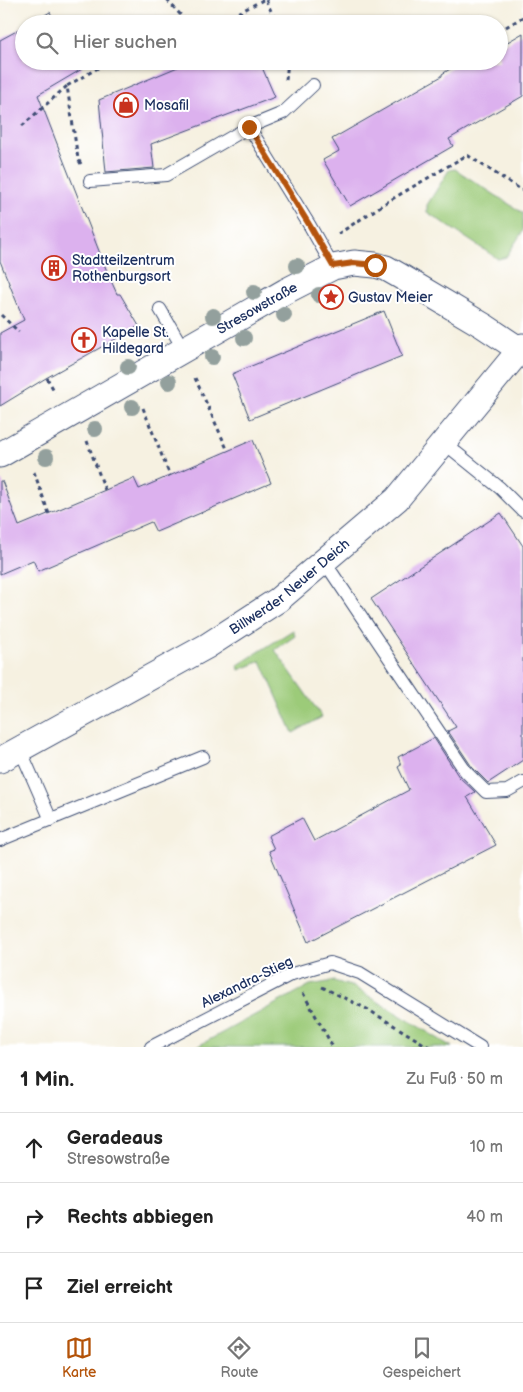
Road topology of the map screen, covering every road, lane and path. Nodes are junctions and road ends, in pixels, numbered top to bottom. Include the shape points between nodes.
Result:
1 (166, 0) edge
2 (265, 0) edge
3 (181, 15) edge
4 (236, 15) edge
5 (272, 15) edge
6 (523, 17) edge
7 (508, 26) edge
8 (95, 70) edge
9 (313, 85) dead end
10 (67, 86) junction
11 (22, 126) dead end
12 (249, 127) junction
13 (90, 181) joint
14 (523, 191) edge
15 (327, 256) junction
16 (160, 309) dead end
17 (0, 314) edge
18 (19, 332) dead end
19 (521, 348) edge
20 (184, 350) junction
21 (195, 378) dead end
22 (143, 408) dead end
23 (87, 441) dead end
24 (443, 442) junction
25 (228, 451) dead end
26 (0, 456) edge
27 (34, 472) dead end
28 (170, 476) dead end
29 (105, 490) dead end
30 (523, 511) edge
31 (49, 514) dead end
32 (324, 561) junction
33 (10, 755) edge
34 (203, 757) dead end
35 (523, 782) edge
36 (51, 820) junction
37 (0, 840) edge
38 (292, 974) junction
39 (151, 1047) edge
40 (334, 1047) edge
41 (428, 1047) edge
42 (480, 1047) edge

1 - 3 path
2 - 4 path
2 - 5 path
6 - 7 path
8 - 10 path
9 - 12 lane via 283,113
10 - 11 path
10 - 13 path via 78,159
12 - 13 lane via 166,176
12 - 15 lane
14 - 15 path via 467,156 342,231
15 - 19 street, Stresowstraße via 386,268
15 - 20 street, Stresowstraße via 286,291
16 - 20 lane
17 - 18 path
19 - 24 street, Billwerder Neuer Deich
20 - 26 street, Stresowstraße
21 - 25 path
22 - 28 path
23 - 29 path
24 - 30 lane
24 - 32 street, Billwerder Neuer Deich via 397,499
27 - 31 path
32 - 33 street, Billwerder Neuer Deich via 278,600 207,646
32 - 35 lane via 466,772 486,792 507,791
33 - 36 lane
34 - 36 lane
36 - 37 lane
38 - 39 lane, Alexandra-Stieg
38 - 40 path
38 - 41 path via 345,998
38 - 42 lane, Alexandra-Stieg via 330,963 360,973

